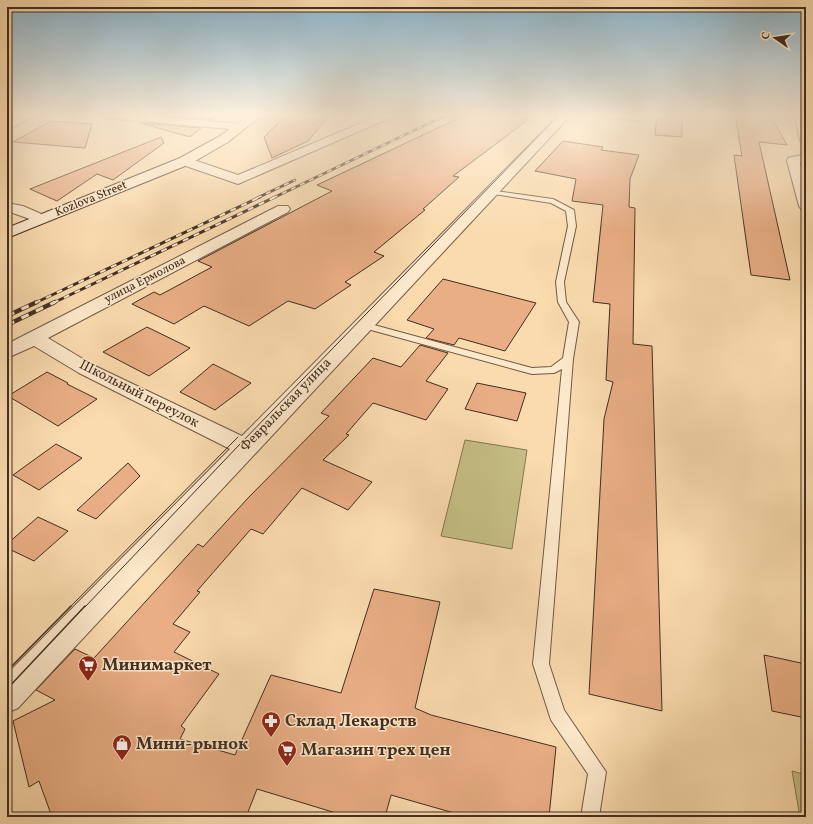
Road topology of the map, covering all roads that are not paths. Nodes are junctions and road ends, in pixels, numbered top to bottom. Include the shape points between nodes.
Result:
1 (200, 153) edge
2 (298, 153) edge
3 (527, 153) edge
4 (806, 158) edge
5 (185, 161) junction
6 (802, 179) edge
7 (489, 192) junction
8 (806, 206) edge
9 (7, 207) edge
10 (283, 209) dead end
11 (41, 219) junction
12 (7, 233) edge
13 (363, 325) junction
14 (34, 338) junction
15 (7, 352) edge
16 (568, 359) junction
17 (246, 447) junction
18 (7, 697) edge
19 (590, 817) edge

1 - 5 street, Kozlova Street
2 - 5 street via 238,180
3 - 7 street, Февральская улица
4 - 6 street via 793,161
5 - 11 street, Kozlova Street
6 - 8 street
7 - 13 street, Февральская улица
7 - 16 lane via 553,200 570,210 572,226 560,282 562,302 574,322
9 - 11 street
10 - 14 street, улица Ермолова
11 - 12 street, Kozlova Street
13 - 16 lane via 532,370 554,370
13 - 17 street, Февральская улица
14 - 15 street, улица Ермолова
14 - 17 street, Школьный переулок via 86,369
16 - 19 lane via 541,664 557,714 597,772
17 - 18 street, Февральская улица

